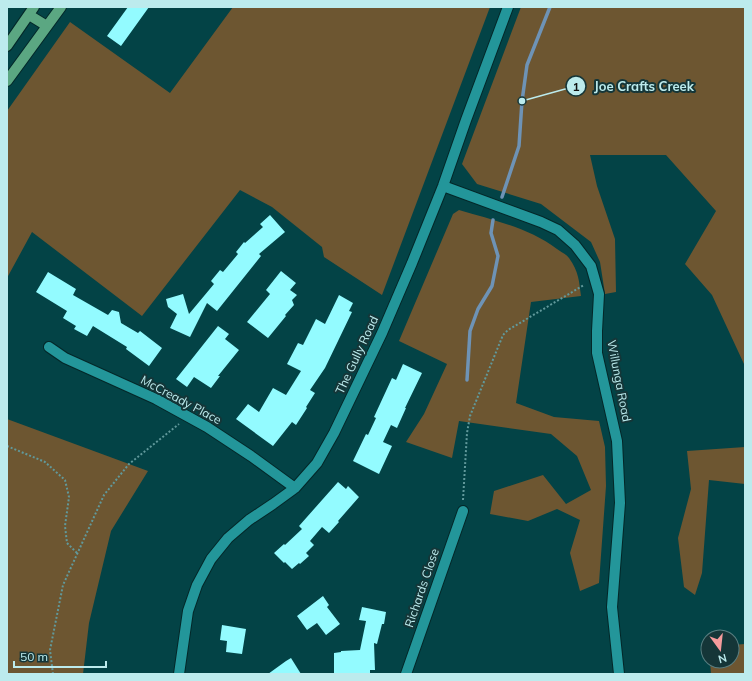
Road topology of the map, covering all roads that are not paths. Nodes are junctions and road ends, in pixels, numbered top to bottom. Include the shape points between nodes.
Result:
1 (61, 7) edge
2 (508, 7) edge
3 (32, 11) edge
4 (47, 26) junction
5 (7, 46) edge
6 (7, 81) edge
7 (443, 186) junction
8 (49, 347) dead end
9 (294, 488) junction
10 (463, 511) road end
11 (179, 674) edge
12 (406, 674) edge
13 (619, 674) edge

1 - 4 main road
2 - 7 street, The Gully Road
3 - 4 main road
3 - 5 main road
4 - 6 main road
7 - 9 street, The Gully Road via 393,308 334,433 318,463
7 - 13 street, Willunga Road via 558,230 575,245 591,266 599,294 597,354 617,441 620,502 612,607
8 - 9 street, McCready Place via 65,358 156,399 207,427
9 - 11 street, The Gully Road via 249,520 228,538 211,559 197,585 188,611
10 - 12 street, Richards Close

